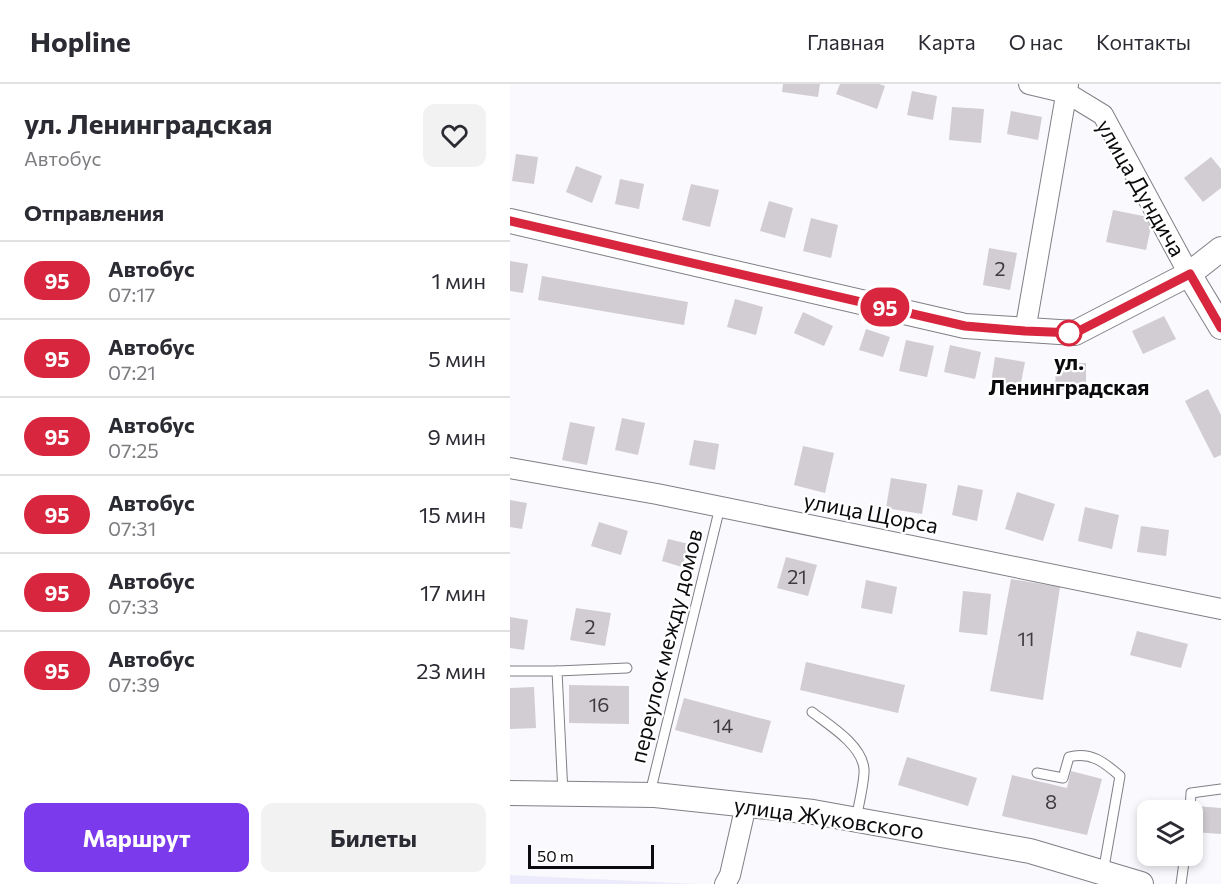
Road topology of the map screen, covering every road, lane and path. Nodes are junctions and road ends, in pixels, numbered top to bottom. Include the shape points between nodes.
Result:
1 (1029, 84) edge
2 (1068, 88) edge
3 (510, 221) edge
4 (1221, 249) edge
5 (1190, 274) junction
6 (1221, 327) edge
7 (1025, 331) junction
8 (510, 468) edge
9 (720, 507) junction
10 (1221, 609) edge
11 (627, 668) dead end
12 (510, 671) edge
13 (557, 671) junction
14 (812, 712) dead end
15 (1037, 773) dead end
16 (1221, 789) edge
17 (510, 793) edge
18 (563, 794) junction
19 (650, 795) junction
20 (1191, 800) edge
21 (746, 805) junction
22 (856, 820) junction
23 (1183, 866) edge
24 (1103, 873) junction
25 (725, 884) edge
26 (1141, 884) edge
27 (1181, 884) edge

1 - 2 street, улица Дундича
2 - 5 street, улица Дундича via 1103,116
2 - 7 street
3 - 7 street via 965,326
4 - 5 street
5 - 6 street, улица Дундича
5 - 7 street via 1075,333
8 - 9 street, улица Щорса
9 - 10 street, улица Щорса
9 - 19 lane, переулок между домов
11 - 13 lane
12 - 13 lane
13 - 18 lane
14 - 22 lane via 855,748 864,768
15 - 24 lane via 1063,778 1069,757 1077,755 1100,759 1120,776
16 - 20 lane via 1191,793
17 - 18 street, улица Жуковского
18 - 19 street, улица Жуковского
19 - 21 street, улица Жуковского
21 - 22 street, улица Жуковского
21 - 25 street
22 - 24 street, улица Жуковского via 1030,851
23 - 27 lane
24 - 26 street, улица Жуковского

